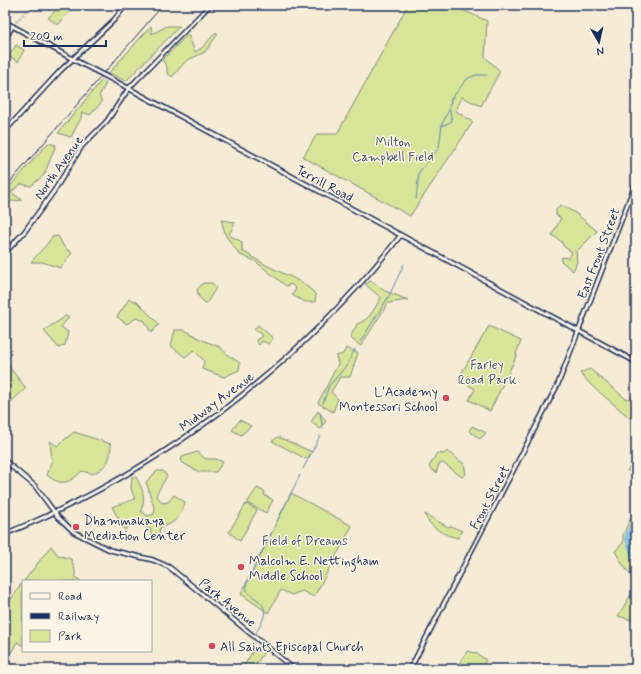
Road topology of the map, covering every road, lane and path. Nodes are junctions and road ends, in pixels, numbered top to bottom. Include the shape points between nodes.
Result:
1 (126, 5) edge
2 (210, 5) edge
3 (5, 22) edge
4 (13, 26) junction
5 (5, 38) edge
6 (73, 59) junction
7 (129, 88) junction
8 (5, 132) edge
9 (636, 182) edge
10 (401, 235) junction
11 (5, 254) edge
12 (579, 331) junction
13 (636, 362) edge
14 (5, 461) edge
15 (55, 512) junction
16 (5, 534) edge
17 (636, 666) edge
18 (294, 669) edge
19 (410, 669) edge
20 (635, 669) edge

1 - 6 street
2 - 7 street, North Avenue
3 - 4 street, Terrill Road
4 - 5 street
4 - 6 street, Terrill Road
6 - 7 street, Terrill Road, bridge
6 - 8 street
7 - 10 street, Terrill Road
7 - 11 street, North Avenue via 107,121 82,146 54,191
9 - 12 street, East Front Street
10 - 12 street, Terrill Road
10 - 15 street, Midway Avenue via 332,314 292,353 238,399 149,460
12 - 13 street, Terrill Road
12 - 19 street, Front Street via 553,395
14 - 15 street, Park Avenue via 35,486
15 - 16 street, Midway Avenue
15 - 18 street, Park Avenue via 74,532 91,542 123,554 159,561 169,567
17 - 20 highway

